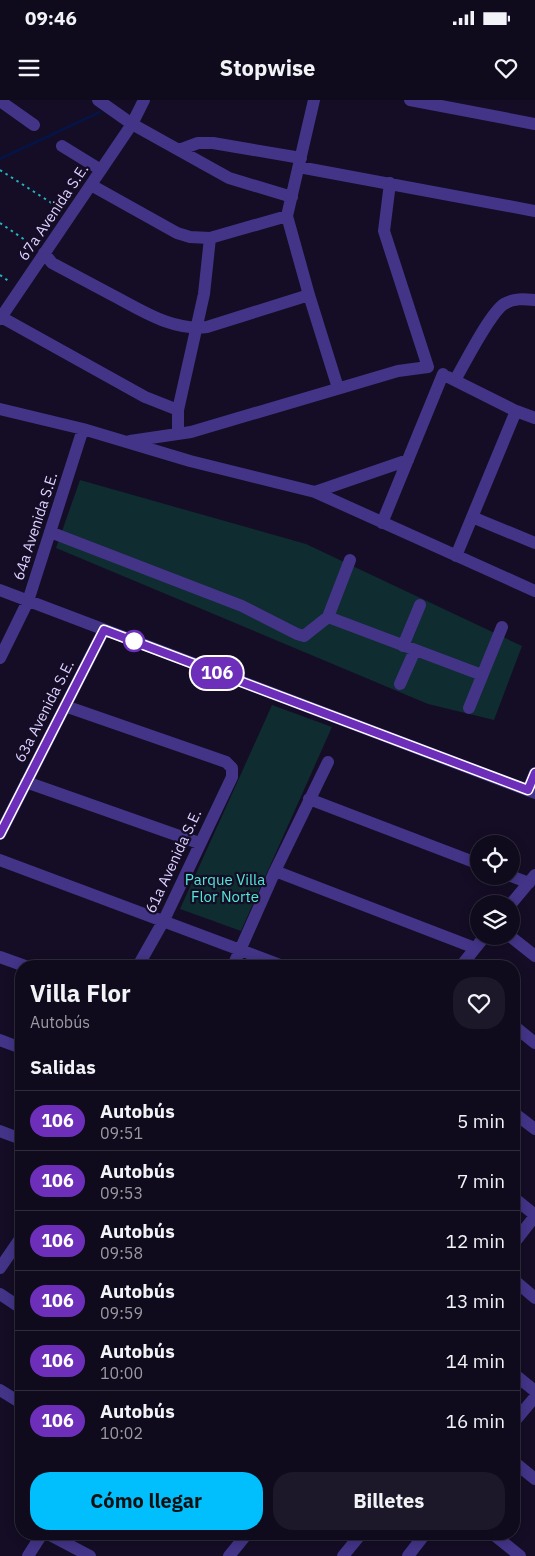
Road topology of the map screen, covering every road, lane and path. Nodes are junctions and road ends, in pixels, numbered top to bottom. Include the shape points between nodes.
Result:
1 (98, 100) edge
2 (144, 100) edge
3 (314, 100) edge
4 (410, 100) edge
5 (0, 101) edge
6 (132, 124) junction
7 (535, 124) edge
8 (34, 125) dead end
9 (62, 146) dead end
10 (179, 150) junction
11 (300, 163) junction
12 (101, 170) junction
13 (1, 171) edge
14 (390, 183) junction
15 (91, 185) junction
16 (292, 196) junction
17 (535, 212) edge
18 (69, 215) junction
19 (287, 216) junction
20 (0, 223) edge
21 (210, 238) junction
22 (44, 253) junction
23 (309, 295) junction
24 (535, 300) edge
25 (0, 318) edge
26 (196, 328) junction
27 (428, 367) junction
28 (443, 374) junction
29 (455, 380) junction
30 (338, 388) junction
31 (0, 409) edge
32 (178, 410) junction
33 (516, 411) junction
34 (535, 418) edge
35 (83, 429) junction
36 (178, 434) junction
37 (127, 442) junction
38 (408, 460) junction
39 (315, 492) junction
40 (472, 517) junction
41 (382, 523) junction
42 (50, 532) junction
43 (535, 542) edge
44 (456, 556) junction
45 (350, 560) dead end
46 (0, 590) edge
47 (535, 591) edge
48 (28, 601) junction
49 (420, 605) dead end
50 (328, 617) junction
51 (502, 627) dead end
52 (104, 630) junction
53 (409, 648) junction
54 (0, 658) edge
55 (482, 675) junction
56 (400, 684) dead end
57 (65, 706) junction
58 (469, 708) dead end
59 (328, 762) dead end
60 (535, 773) edge
61 (26, 782) junction
62 (531, 791) edge
63 (308, 799) junction
64 (0, 834) edge
65 (199, 843) junction
66 (0, 860) edge
67 (470, 861) edge
68 (275, 871) junction
69 (532, 879) edge
70 (519, 895) edge
71 (164, 920) junction
72 (478, 945) edge
73 (520, 945) edge
74 (475, 948) junction
75 (240, 950) junction
76 (535, 956) edge
77 (0, 957) edge
78 (141, 960) edge
79 (236, 960) edge
80 (267, 960) edge
81 (466, 960) edge
82 (15, 962) edge
83 (520, 1031) edge
84 (0, 1040) edge
85 (535, 1043) edge
86 (15, 1046) edge
87 (520, 1118) edge
88 (535, 1129) edge
89 (0, 1131) edge
90 (15, 1137) edge
91 (520, 1203) edge
92 (535, 1215) edge
93 (520, 1235) edge
94 (15, 1247) edge
95 (0, 1268) edge
96 (520, 1285) edge
97 (0, 1294) edge
98 (535, 1298) edge
99 (15, 1304) edge
100 (520, 1379) edge
101 (0, 1390) edge
102 (535, 1391) edge
103 (535, 1397) edge
104 (15, 1399) edge
105 (520, 1415) edge
106 (520, 1467) edge
107 (535, 1479) edge
108 (38, 1540) edge
109 (59, 1540) edge
110 (242, 1540) edge
111 (356, 1540) edge
112 (421, 1540) edge
113 (500, 1540) edge
114 (411, 1555) edge
115 (28, 1556) edge
116 (90, 1556) edge
117 (229, 1556) edge
118 (343, 1556) edge
119 (520, 1556) edge

1 - 6 street
2 - 6 street, 67a Avenida S.E.
3 - 11 street
4 - 7 street
5 - 8 street
6 - 10 street
6 - 12 street, 67a Avenida S.E.
9 - 12 street
10 - 11 street via 213,142
10 - 16 street via 229,178
11 - 14 street
11 - 16 street
12 - 15 street, 67a Avenida S.E.
13 - 18 path
14 - 17 street
14 - 27 street via 384,231
15 - 18 street, 67a Avenida S.E.
15 - 21 street via 177,234
16 - 19 street
18 - 22 street, 67a Avenida S.E.
19 - 21 street
19 - 23 street
20 - 22 path
21 - 26 street via 204,294
22 - 25 street, 67a Avenida S.E.
22 - 26 street via 52,263 159,320
23 - 26 street
23 - 30 street
24 - 29 street via 520,299 504,304 487,325
25 - 32 street via 146,397
26 - 32 street
27 - 28 street
27 - 30 street via 398,371
28 - 29 street
28 - 38 street
29 - 33 street
30 - 36 street
31 - 35 street
32 - 36 street
33 - 34 street
33 - 40 street
35 - 37 street
35 - 42 street, 64a Avenida S.E.
36 - 37 street
37 - 39 street
38 - 39 street
38 - 41 street
39 - 41 street
40 - 43 street
40 - 44 street
41 - 44 street
42 - 48 street, 64a Avenida S.E.
42 - 50 street via 242,606 297,634 304,636
44 - 47 street
45 - 50 street
46 - 48 street
48 - 52 street
48 - 54 street, 64a Avenida S.E.
49 - 53 street
50 - 53 street
51 - 55 street
52 - 57 street, 63a Avenida S.E.
52 - 62 street
53 - 55 street
53 - 56 street
55 - 58 street
57 - 61 street, 63a Avenida S.E.
57 - 65 street, 61a Avenida S.E. via 226,762 232,768 232,777
59 - 63 street
60 - 62 street
61 - 64 street, 63a Avenida S.E.
61 - 65 street
63 - 67 street
63 - 68 street
65 - 71 street, 61a Avenida S.E.
66 - 71 street
68 - 74 street
68 - 75 street
69 - 70 street
71 - 75 street
71 - 78 street, 61a Avenida S.E.
72 - 74 street
73 - 76 street
74 - 81 street
75 - 79 street
75 - 80 street
77 - 82 street
83 - 85 street
84 - 86 street
87 - 88 street
89 - 90 street
91 - 92 street
92 - 93 street
94 - 95 street
96 - 98 street
97 - 99 street
100 - 102 street
101 - 104 street
103 - 105 street
106 - 107 street
108 - 115 street
109 - 116 street
110 - 117 street
111 - 118 street
112 - 114 street
113 - 119 street

